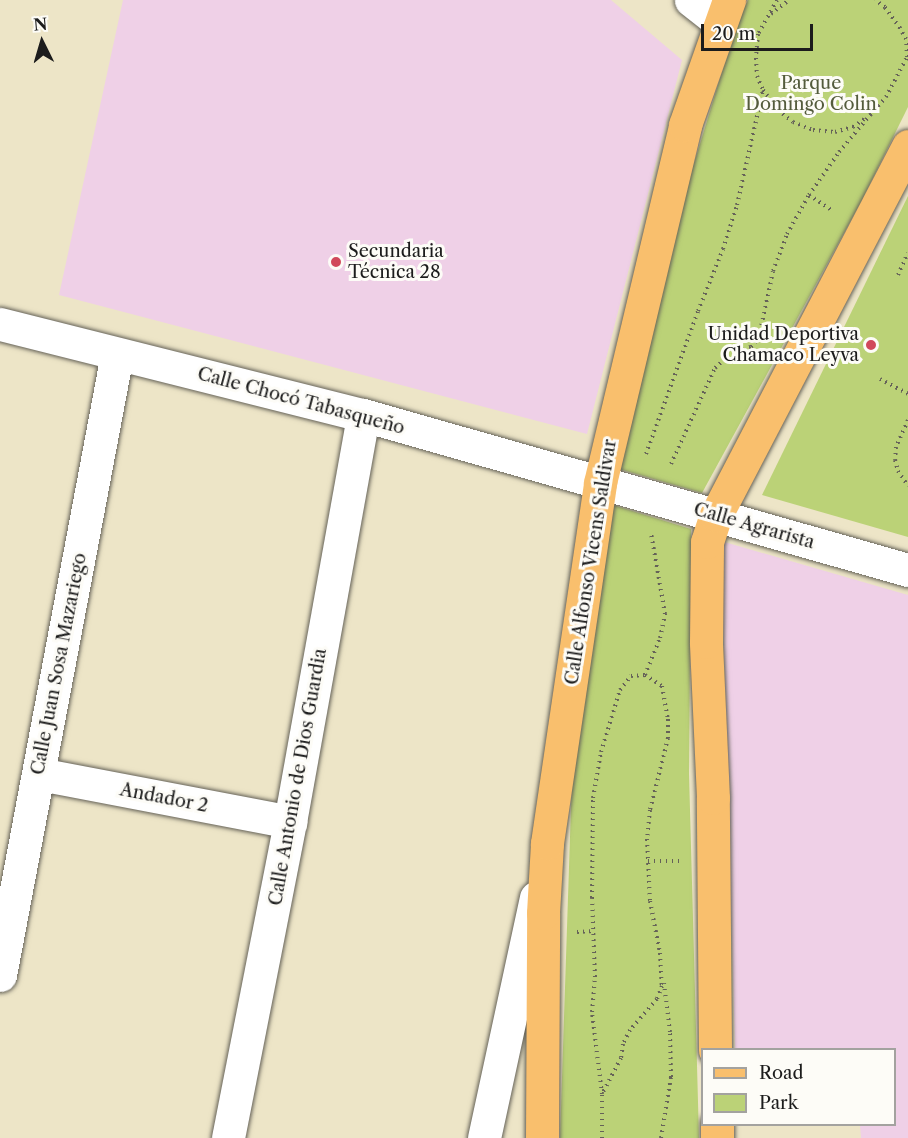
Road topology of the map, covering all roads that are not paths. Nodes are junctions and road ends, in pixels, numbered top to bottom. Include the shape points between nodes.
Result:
1 (691, 0) edge
2 (724, 11) edge
3 (908, 146) edge
4 (0, 324) edge
5 (117, 354) junction
6 (363, 415) junction
7 (600, 483) junction
8 (716, 515) junction
9 (908, 570) edge
10 (39, 774) junction
11 (290, 822) junction
12 (547, 843) junction
13 (0, 975) edge
14 (715, 1048) edge
15 (228, 1138) edge
16 (484, 1138) edge
17 (542, 1138) edge

1 - 2 street
2 - 7 main road, Calle Alfonso Vicens Saldivar via 686,125
3 - 8 main road
4 - 5 street, Calle Chocó Tabasqueño
5 - 6 street, Calle Chocó Tabasqueño
5 - 10 street, Calle Juan Sosa Mazariego
6 - 7 street, Calle Chocó Tabasqueño
6 - 11 street, Calle Antonio de Dios Guardia
7 - 8 street, Calle Agrarista
7 - 12 main road, Calle Alfonso Vicens Saldivar
8 - 9 street, Calle Agrarista
8 - 14 main road via 707,542 706,575
10 - 11 street, Andador 2
10 - 13 street, Calle Juan Sosa Mazariego
11 - 15 street, Calle Antonio de Dios Guardia
12 - 16 street
12 - 17 main road, Calle Alfonso Vicens Saldivar

